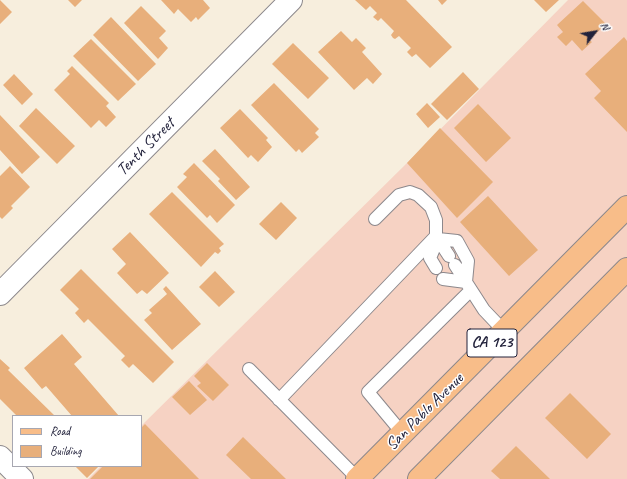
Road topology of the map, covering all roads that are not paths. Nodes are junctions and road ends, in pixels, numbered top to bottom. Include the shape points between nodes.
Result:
1 (291, 0) edge
2 (627, 207) edge
3 (375, 219) dead end
4 (437, 237) junction
5 (436, 268) dead end
6 (627, 268) edge
7 (443, 279) dead end
8 (468, 286) junction
9 (0, 294) edge
10 (504, 331) junction
11 (249, 369) dead end
12 (279, 400) junction
13 (403, 434) junction
14 (0, 457) edge
15 (22, 479) edge
16 (357, 479) edge
17 (419, 479) edge

1 - 9 street, Tenth Street
2 - 10 main road, San Pablo Avenue / CA 123
3 - 4 lane via 399,195 410,192 418,195 431,207 436,220
4 - 5 lane via 430,258
4 - 8 lane
4 - 8 lane via 458,241 468,261
4 - 12 lane
6 - 17 main road, CA 123
7 - 8 lane
8 - 10 lane via 484,310
8 - 13 lane via 368,392
10 - 13 main road, San Pablo Avenue / CA 123
11 - 12 lane
12 - 16 lane
13 - 16 main road, San Pablo Avenue / CA 123
14 - 15 street

